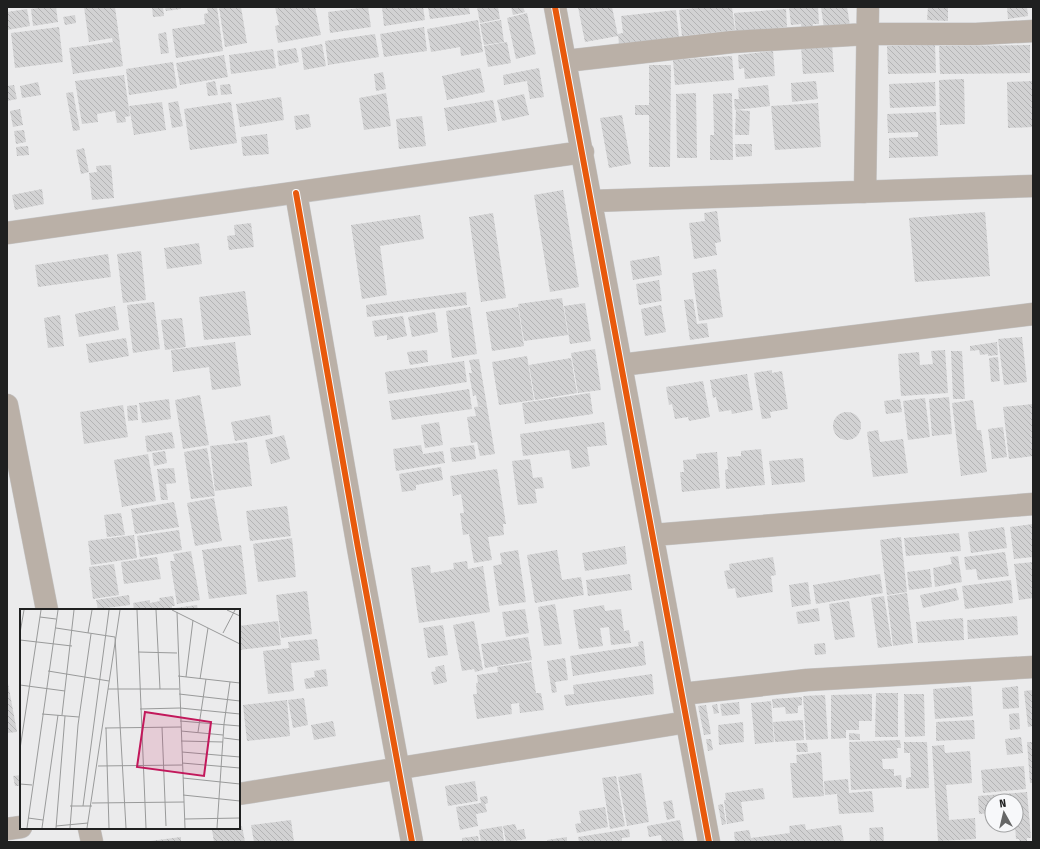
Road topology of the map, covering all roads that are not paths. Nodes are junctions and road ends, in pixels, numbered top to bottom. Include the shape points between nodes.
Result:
1 (555, 7) edge
2 (868, 7) edge
3 (1033, 31) edge
4 (867, 34) junction
5 (566, 61) junction
6 (583, 152) junction
7 (1033, 186) edge
8 (865, 192) junction
9 (296, 193) junction
10 (592, 201) junction
11 (7, 233) edge
12 (1033, 314) edge
13 (621, 365) junction
14 (7, 405) edge
15 (1033, 504) edge
16 (653, 535) junction
17 (47, 609) edge
18 (1033, 667) edge
19 (682, 694) junction
20 (687, 722) junction
21 (399, 769) junction
22 (240, 794) edge
23 (20, 827) edge
24 (7, 829) edge
25 (89, 829) edge
26 (92, 842) edge
27 (412, 842) edge
28 (709, 842) edge

1 - 5 street
2 - 4 street
3 - 4 street
4 - 5 street via 732,42
4 - 8 street
5 - 6 street
6 - 9 street
6 - 10 street
7 - 8 street
8 - 10 street
9 - 11 street
9 - 21 street
10 - 13 street
12 - 13 street
13 - 16 street
14 - 17 street
15 - 16 street
16 - 19 street
18 - 19 street via 807,680
19 - 20 street
20 - 21 street
20 - 28 street
21 - 22 street
21 - 27 street
23 - 24 street
25 - 26 street

